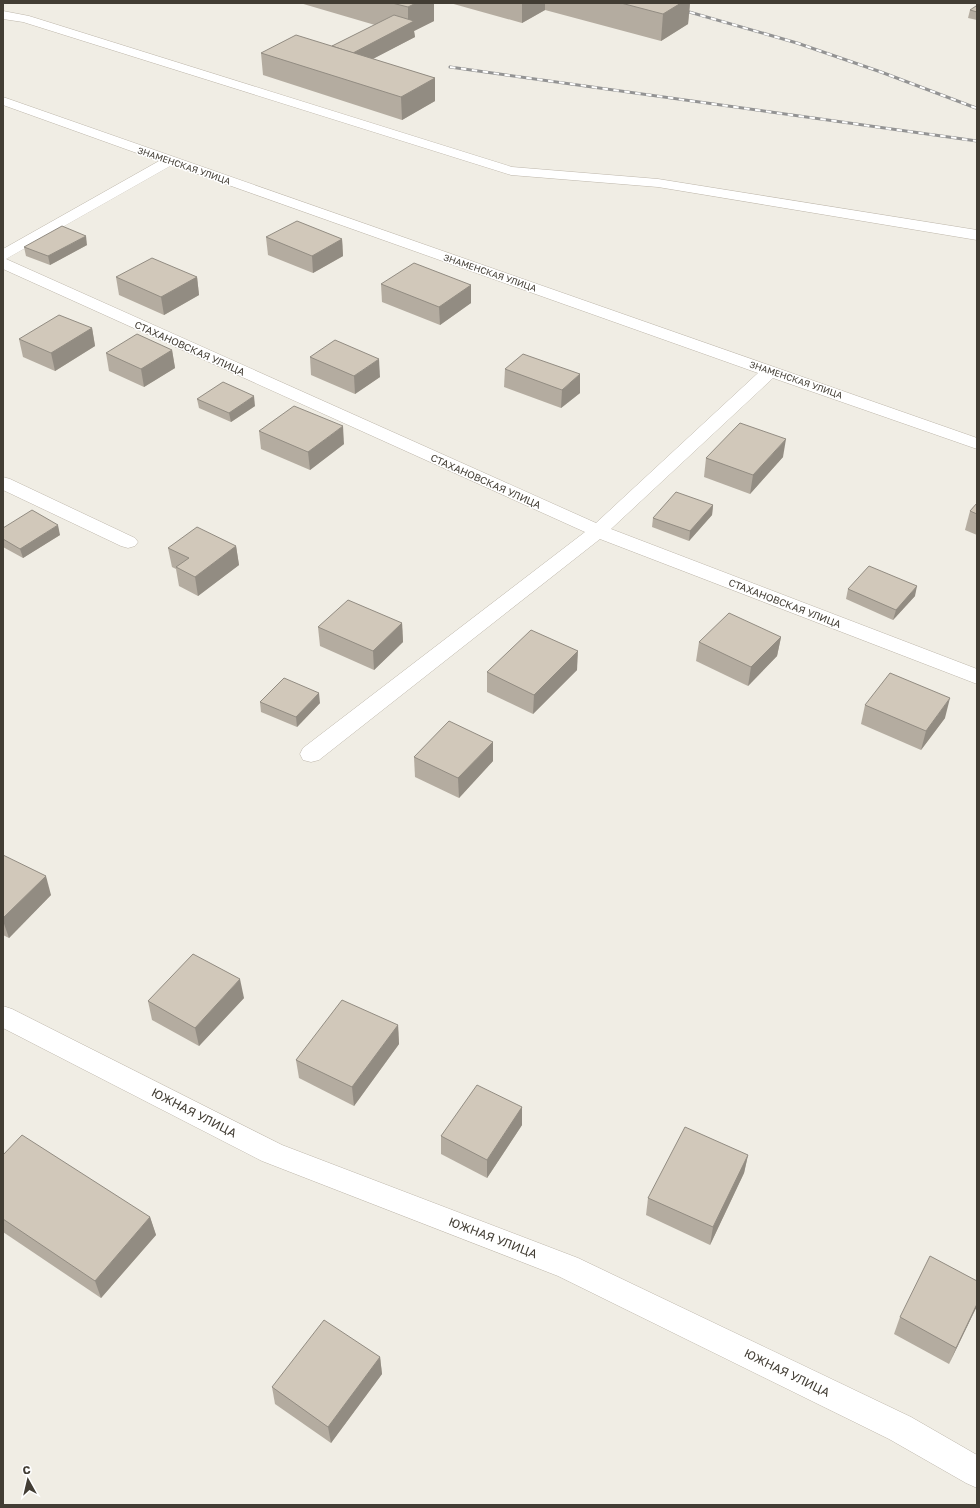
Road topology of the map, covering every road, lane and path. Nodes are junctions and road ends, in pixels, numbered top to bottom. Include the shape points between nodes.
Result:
1 (3, 15) edge
2 (3, 102) edge
3 (170, 161) junction
4 (977, 235) edge
5 (3, 255) edge
6 (3, 263) edge
7 (770, 371) junction
8 (977, 444) edge
9 (3, 483) edge
10 (598, 531) junction
11 (128, 542) dead end
12 (977, 677) edge
13 (311, 754) dead end
14 (3, 1016) edge
15 (977, 1472) edge

1 - 4 street via 25,19 511,171 658,183
2 - 3 street, ЗНАМЕНСКАЯ УЛИЦА
3 - 5 street
3 - 7 street, ЗНАМЕНСКАЯ УЛИЦА
6 - 10 street, СТАХАНОВСКАЯ УЛИЦА
7 - 8 street, ЗНАМЕНСКАЯ УЛИЦА
7 - 10 street
9 - 11 street
10 - 12 street, СТАХАНОВСКАЯ УЛИЦА
10 - 13 street
14 - 15 street, ЮЖНАЯ УЛИЦА via 272,1153 568,1267 900,1428

